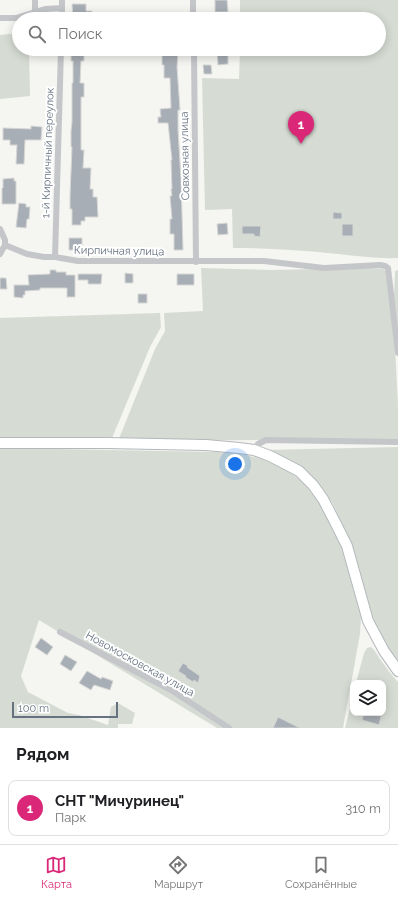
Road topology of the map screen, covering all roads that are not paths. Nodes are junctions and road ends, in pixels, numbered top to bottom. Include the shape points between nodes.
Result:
1 (35, 0) edge
2 (62, 0) edge
3 (193, 0) edge
4 (62, 8) junction
5 (35, 12) joint
6 (62, 12) edge
7 (193, 12) edge
8 (0, 18) edge
9 (12, 19) edge
10 (61, 56) edge
11 (194, 56) edge
12 (0, 229) edge
13 (5, 245) junction
14 (0, 254) edge
15 (55, 257) junction
16 (196, 262) junction
17 (398, 353) edge
18 (398, 442) edge
19 (0, 443) edge
20 (254, 450) junction
21 (60, 632) dead end
22 (398, 671) edge
23 (229, 728) edge

1 - 5 street
2 - 4 street
3 - 7 street
4 - 5 street
4 - 6 street
8 - 9 street
10 - 15 street, 1-й Кирпичный переулок
11 - 16 street, Совхозная улица
12 - 13 street
13 - 14 street
13 - 15 street, Кирпичная улица via 27,254
15 - 16 street, Кирпичная улица via 78,261
16 - 17 street, Кирпичная улица via 264,261 324,268 385,266 388,268
18 - 20 street via 266,440 258,444
19 - 20 main road via 206,445
20 - 22 main road via 299,471 323,499 347,546 368,621
21 - 23 street, Новомосковская улица via 171,690

